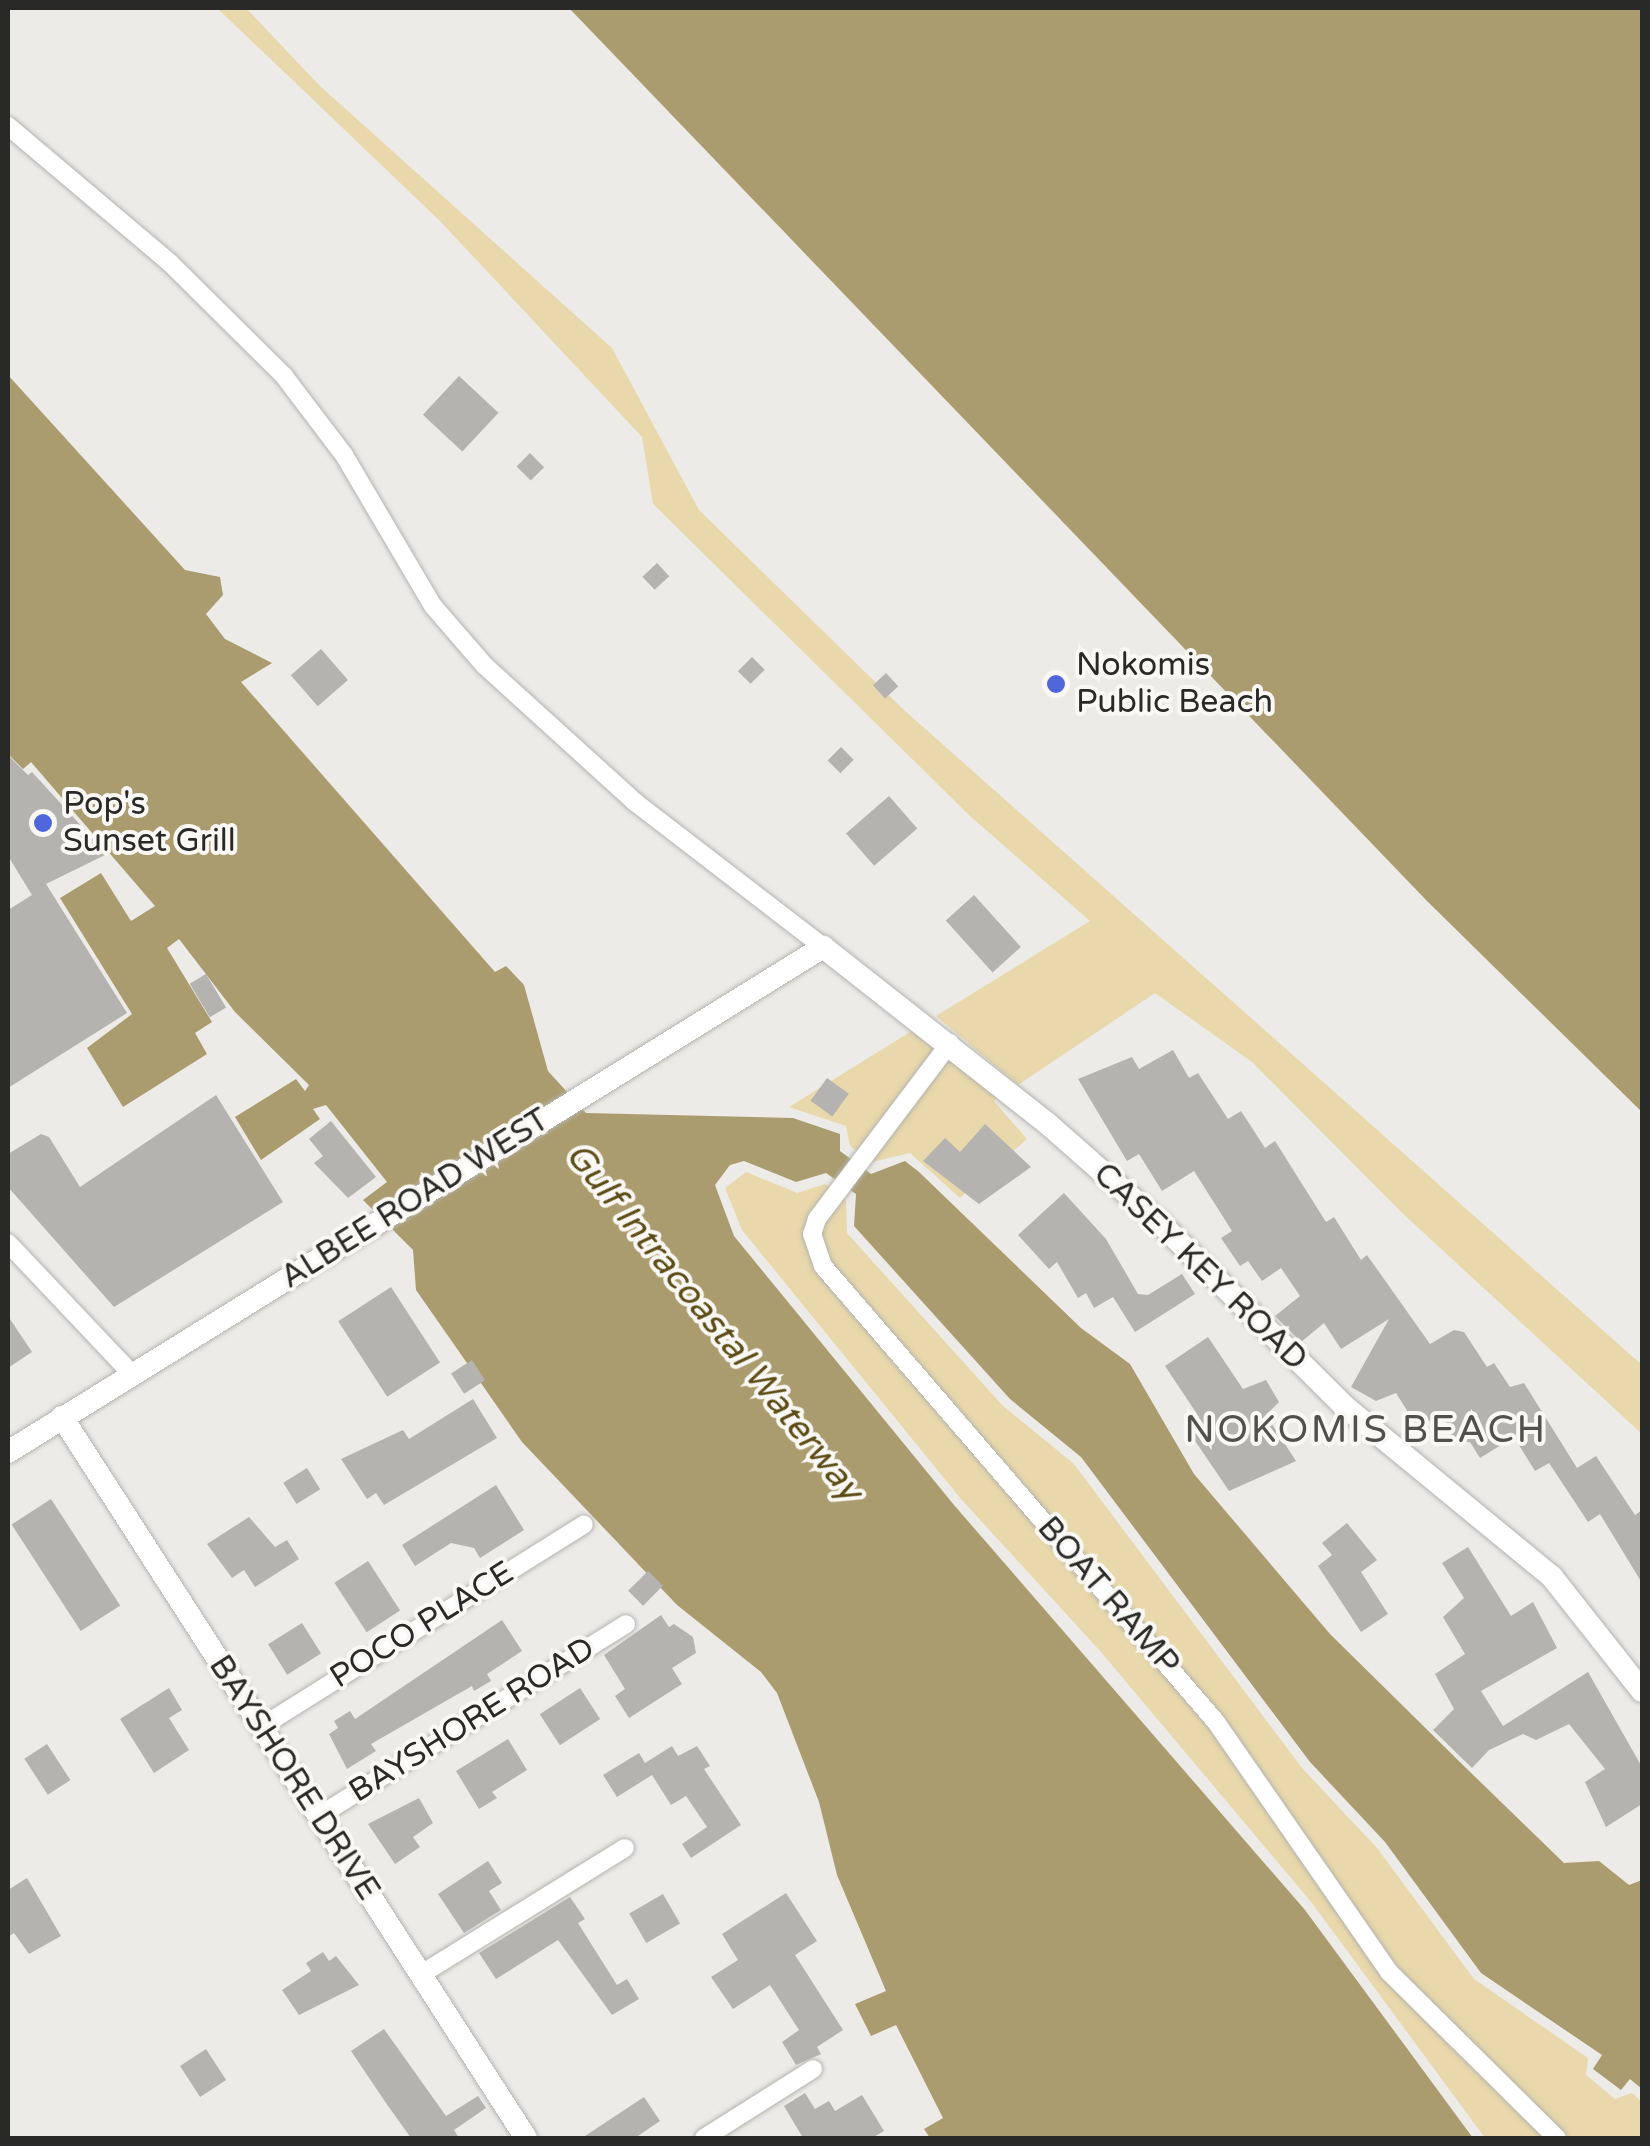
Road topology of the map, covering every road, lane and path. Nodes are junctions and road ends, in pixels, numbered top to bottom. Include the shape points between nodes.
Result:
1 (8, 126) edge
2 (823, 946) junction
3 (950, 1043) junction
4 (8, 1243) edge
5 (133, 1374) junction
6 (62, 1417) junction
7 (8, 1452) edge
8 (584, 1524) dead end
9 (626, 1624) dead end
10 (1642, 1690) edge
11 (261, 1726) junction
12 (318, 1816) junction
13 (625, 1848) dead end
14 (420, 1974) junction
15 (813, 2069) dead end
16 (526, 2138) edge
17 (704, 2138) edge
18 (1557, 2138) edge

1 - 2 street via 170,263 284,376 344,454 434,606 494,676 636,802
2 - 3 street, CASEY KEY ROAD
2 - 5 street, ALBEE ROAD WEST
3 - 10 street, CASEY KEY ROAD via 1158,1221 1344,1406 1552,1577
3 - 18 street, BOAT RAMP via 812,1234 835,1284 1216,1722 1390,1973
4 - 5 street
5 - 6 street, ALBEE ROAD WEST
6 - 7 street, ALBEE ROAD WEST
6 - 11 street, BAYSHORE DRIVE
8 - 11 street, POCO PLACE
9 - 12 street, BAYSHORE ROAD
11 - 12 street, BAYSHORE DRIVE
12 - 14 street, BAYSHORE DRIVE
13 - 14 street
14 - 16 street, BAYSHORE DRIVE
15 - 17 street

